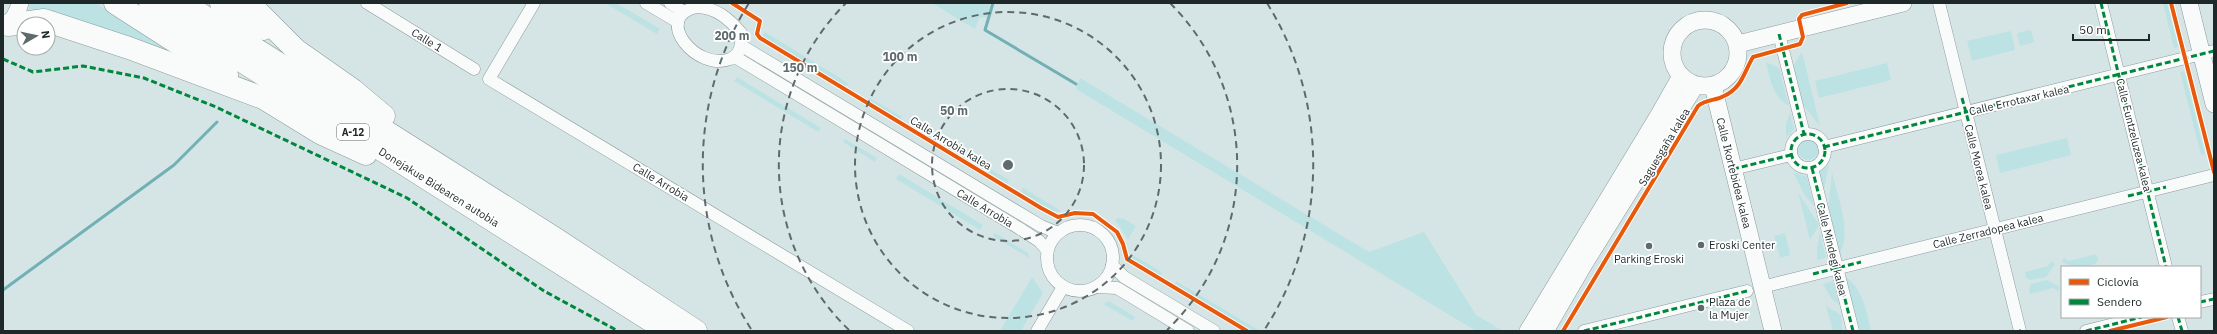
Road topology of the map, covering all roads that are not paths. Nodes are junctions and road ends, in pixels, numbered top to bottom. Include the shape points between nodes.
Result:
1 (20, 3) edge
2 (115, 3) edge
3 (150, 3) edge
4 (183, 3) edge
5 (221, 3) edge
6 (249, 3) edge
7 (367, 3) edge
8 (534, 3) edge
9 (646, 3) edge
10 (670, 3) edge
11 (1903, 3) edge
12 (1939, 3) edge
13 (2101, 3) edge
14 (2189, 3) edge
15 (383, 7) edge
16 (681, 17) junction
17 (5, 26) edge
18 (1779, 34) junction
19 (1738, 44) junction
20 (742, 46) junction
21 (296, 50) junction
22 (2208, 53) edge
23 (735, 57) junction
24 (474, 69) dead end
25 (1680, 76) junction
26 (2119, 76) junction
27 (1695, 86) junction
28 (1713, 86) junction
29 (263, 98) junction
30 (2214, 104) edge
31 (1966, 112) junction
32 (1804, 134) junction
33 (1824, 147) junction
34 (1791, 156) junction
35 (1812, 168) junction
36 (1733, 169) junction
37 (2214, 175) edge
38 (461, 179) junction
39 (2148, 192) junction
40 (1995, 229) junction
41 (1058, 233) junction
42 (1047, 250) junction
43 (556, 261) junction
44 (1112, 265) junction
45 (2166, 266) edge
46 (1837, 268) junction
47 (1063, 287) junction
48 (1096, 287) junction
49 (1754, 289) junction
50 (2214, 299) edge
51 (2201, 302) edge
52 (2138, 318) edge
53 (2178, 318) edge
54 (667, 331) edge
55 (696, 331) edge
56 (908, 331) edge
57 (1037, 331) edge
58 (1188, 331) edge
59 (1214, 331) edge
60 (1528, 331) edge
61 (1545, 331) edge
62 (1584, 331) edge
63 (1773, 331) edge
64 (1853, 331) edge
65 (2020, 331) edge
66 (2086, 331) edge
67 (2182, 331) edge

1 - 17 street via 18,11
2 - 29 highway
3 - 43 highway, Donejakue Bidearen autobia / A-12
4 - 38 highway, Donejakue Bidearen autobia / A-12
5 - 21 highway
6 - 21 highway
7 - 15 street, Calle 1
8 - 56 street, Calle Arrobia via 489,79
9 - 16 street
10 - 16 street
11 - 18 street
12 - 31 street, Calle Morea kalea
13 - 26 street, Calle Euntzeluzea kalea
14 - 22 street
15 - 24 street, Calle 1
16 - 20 street via 691,8 704,7 723,15 741,33
16 - 23 street via 679,34 696,54 715,61 726,61
17 - 29 highway via 44,20
18 - 19 street
18 - 32 street
19 - 25 street via 1730,30 1716,22 1697,20 1687,25 1672,45 1673,64
19 - 28 street via 1733,71 1725,80
20 - 23 street
20 - 41 street, Calle Arrobia via 1041,226
21 - 38 highway via 353,90
22 - 26 street, Calle Errotaxar kalea
22 - 30 street
23 - 42 street, Calle Arrobia via 1022,230 1039,241
25 - 27 street
25 - 60 street, Saguesgaña kalea via 1660,115
26 - 31 street, Calle Errotaxar kalea
26 - 39 street, Calle Euntzeluzea kalea
27 - 28 street
27 - 61 street, Saguesgaña kalea
28 - 36 street, Calle Ikortebidea kalea
29 - 43 highway via 320,133 387,164 534,256
31 - 33 street, Calle Errotaxar kalea
31 - 40 street, Calle Morea kalea
32 - 33 street via 1819,138
32 - 34 street via 1792,145
33 - 35 street via 1821,162
34 - 35 street via 1801,167
34 - 36 street
35 - 46 street, Calle Mindegi kalea
36 - 49 street, Calle Ikortebidea kalea
37 - 39 street, Calle Zerradopea kalea
38 - 55 highway, Donejakue Bidearen autobia / A-12
39 - 40 street, Calle Zerradopea kalea
39 - 45 street, Calle Euntzeluzea kalea
40 - 46 street, Calle Zerradopea kalea
40 - 65 street, Calle Morea kalea
41 - 42 street via 1051,240
41 - 44 street via 1078,224 1099,231 1111,246
42 - 47 street via 1046,261 1049,271
43 - 54 highway, Donejakue Bidearen autobia / A-12
44 - 48 street via 1109,274
44 - 59 street via 1124,277
46 - 49 street, Calle Zerradopea kalea
46 - 64 street, Calle Mindegi kalea
47 - 48 street via 1074,291 1086,291
47 - 57 street
48 - 58 street via 1117,288
49 - 62 street, Calle Zerradopea kalea
49 - 63 street, Calle Ikortebidea kalea
50 - 51 street
52 - 66 street
53 - 67 street

